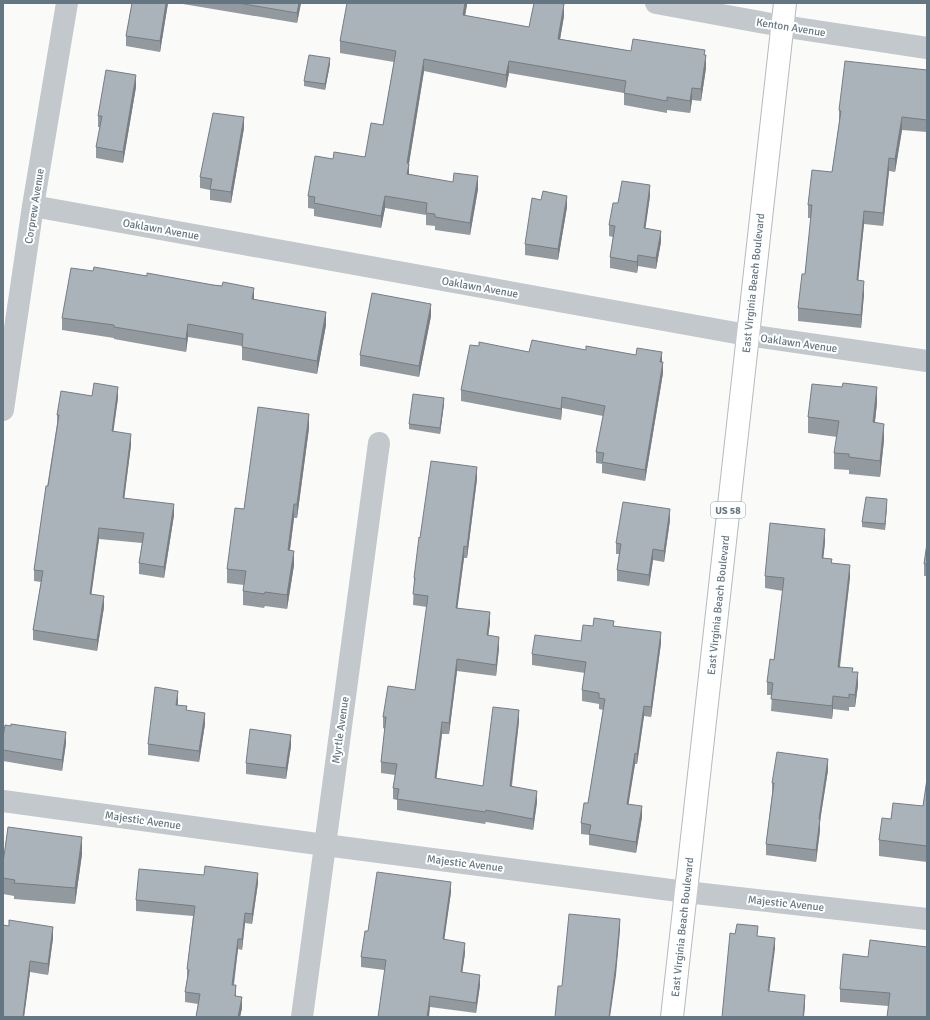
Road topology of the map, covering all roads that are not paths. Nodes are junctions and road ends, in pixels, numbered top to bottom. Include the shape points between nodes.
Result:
1 (67, 3) edge
2 (656, 3) edge
3 (785, 3) edge
4 (782, 26) junction
5 (927, 48) edge
6 (33, 206) junction
7 (747, 336) junction
8 (927, 361) edge
9 (3, 410) edge
10 (379, 443) dead end
11 (3, 801) edge
12 (325, 845) junction
13 (686, 892) junction
14 (927, 919) edge
15 (302, 1017) edge
16 (672, 1017) edge

1 - 6 street, Corprew Avenue
2 - 4 street, Kenton Avenue
3 - 4 main road, East Virginia Beach Boulevard / US 58
4 - 5 street, Kenton Avenue
4 - 7 main road, East Virginia Beach Boulevard / US 58
6 - 7 street, Oaklawn Avenue
6 - 9 street, Corprew Avenue
7 - 8 street, Oaklawn Avenue
7 - 13 main road, East Virginia Beach Boulevard / US 58
10 - 12 street, Myrtle Avenue
11 - 12 street, Majestic Avenue
12 - 13 street, Majestic Avenue
12 - 15 street, Myrtle Avenue
13 - 14 street, Majestic Avenue
13 - 16 main road, East Virginia Beach Boulevard / US 58

